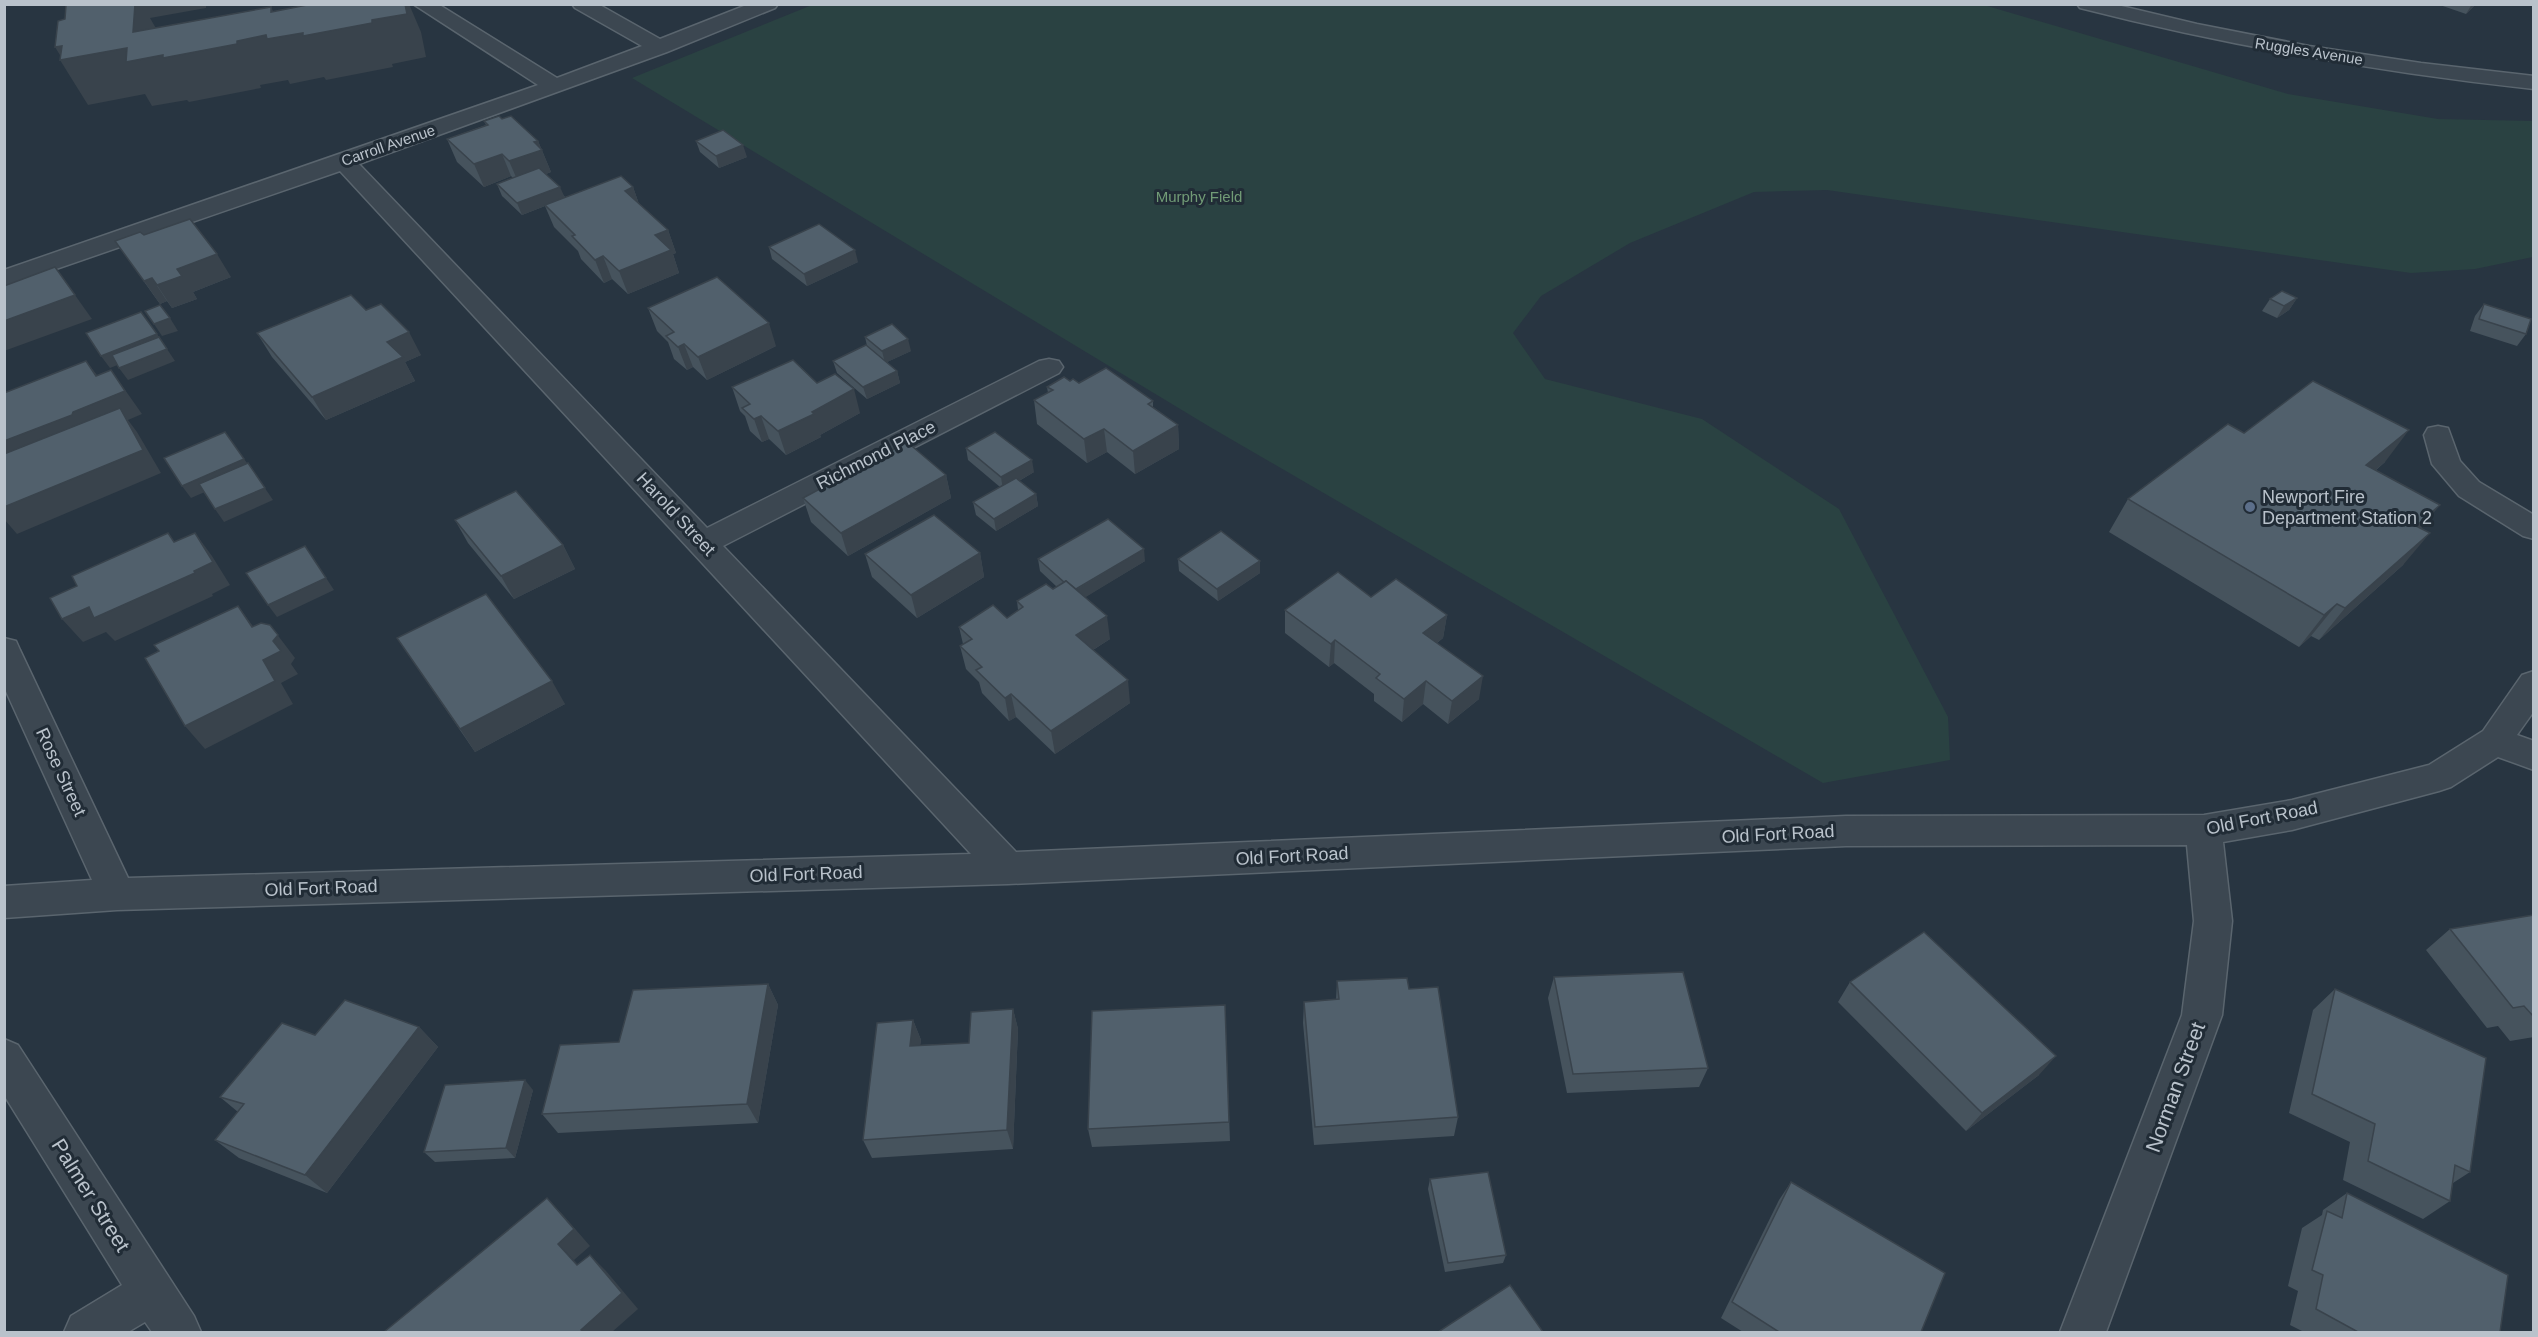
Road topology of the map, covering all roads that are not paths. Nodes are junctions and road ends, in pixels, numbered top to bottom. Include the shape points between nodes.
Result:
1 (423, 4) edge
2 (582, 4) edge
3 (768, 4) edge
4 (2087, 4) edge
5 (660, 48) junction
6 (2534, 82) edge
7 (555, 86) junction
8 (343, 161) junction
9 (4, 279) edge
10 (1049, 367) dead end
11 (2438, 435) dead end
12 (2534, 529) edge
13 (703, 543) junction
14 (4, 650) edge
15 (2534, 684) edge
16 (2495, 741) junction
17 (2534, 756) edge
18 (2204, 830) junction
19 (1008, 868) junction
20 (117, 894) junction
21 (4, 902) edge
22 (4, 1058) edge
23 (152, 1292) junction
24 (87, 1332) edge
25 (178, 1332) edge
26 (2083, 1332) edge

1 - 7 street
2 - 5 street
3 - 5 street, Carroll Avenue
4 - 6 street, Ruggles Avenue via 2189,30 2292,50
5 - 7 street, Carroll Avenue
7 - 8 street, Carroll Avenue
8 - 9 street, Carroll Avenue
8 - 13 street, Harold Street
10 - 13 street, Richmond Place
11 - 12 street via 2447,464 2469,489
13 - 19 street, Harold Street
14 - 20 street, Rose Street
15 - 16 street, Old Fort Road
16 - 17 street
16 - 18 street, Old Fort Road via 2439,777 2292,815
18 - 19 street, Old Fort Road via 1845,831
18 - 26 street, Norman Street via 2213,921 2202,1015
19 - 20 street, Old Fort Road
20 - 21 street, Old Fort Road
22 - 23 street, Palmer Street
23 - 24 street
23 - 25 street, Palmer Street

